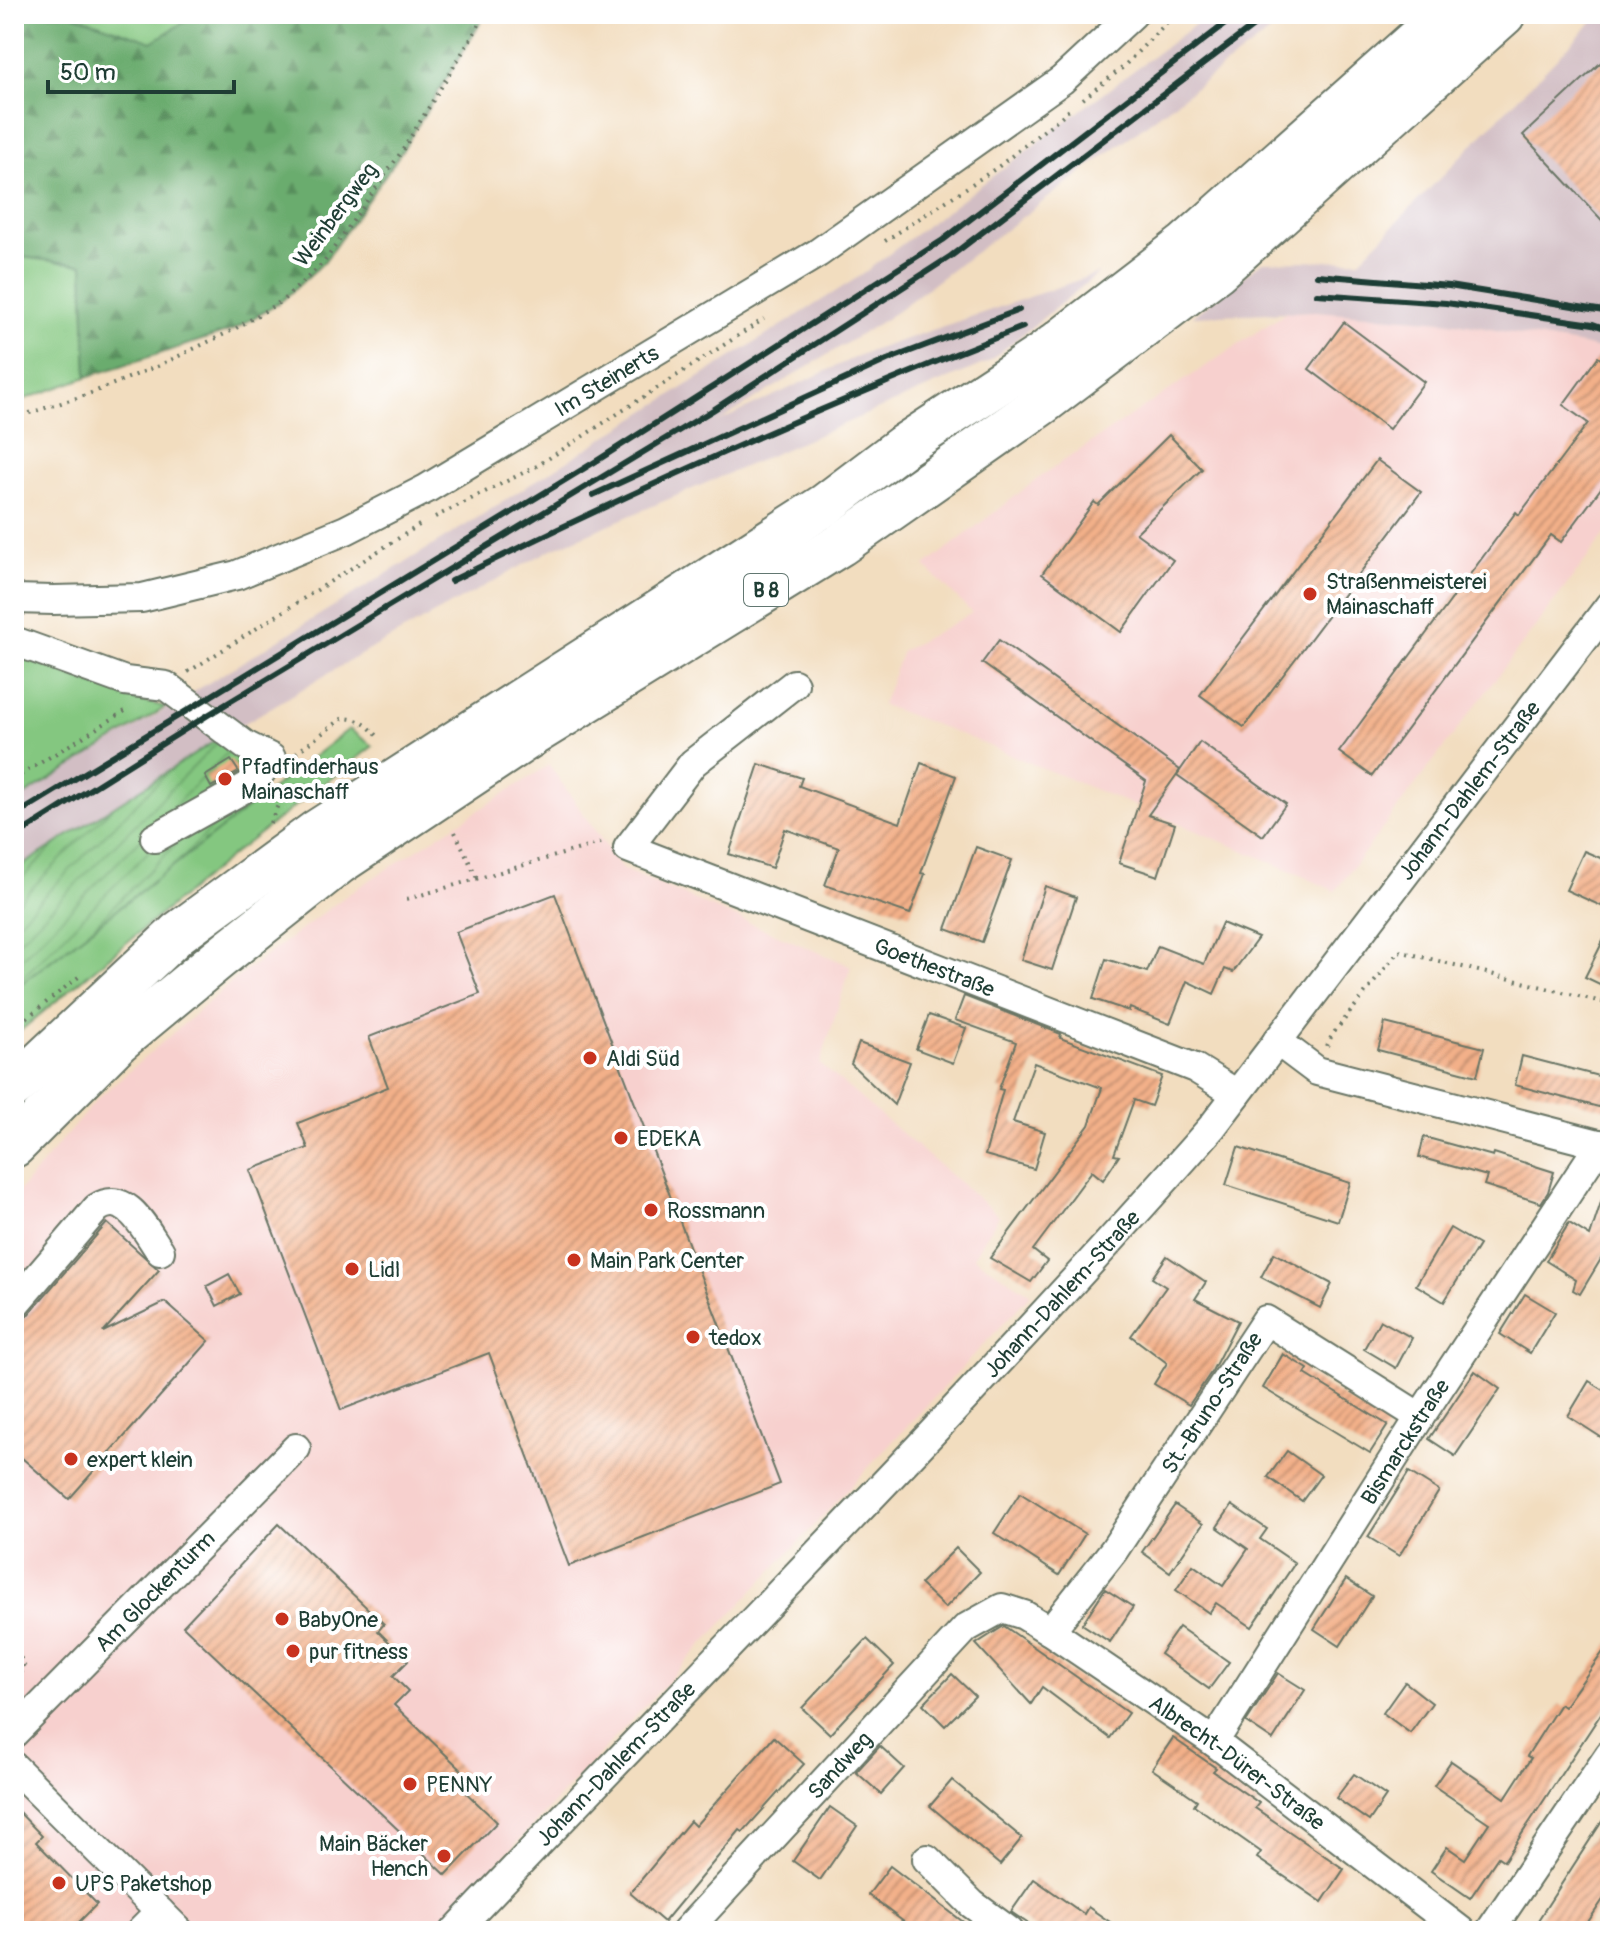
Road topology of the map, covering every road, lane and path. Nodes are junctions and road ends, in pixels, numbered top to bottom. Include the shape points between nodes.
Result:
1 (483, 14) edge
2 (1133, 14) edge
3 (1445, 14) edge
4 (1504, 14) edge
5 (14, 418) edge
6 (14, 599) edge
7 (1610, 605) edge
8 (14, 641) edge
9 (794, 684) dead end
10 (166, 686) junction
11 (380, 739) dead end
12 (271, 758) junction
13 (14, 779) edge
14 (455, 832) dead end
15 (155, 838) dead end
16 (628, 848) junction
17 (478, 880) junction
18 (407, 899) dead end
19 (1610, 1004) edge
20 (1277, 1041) junction
21 (1317, 1071) junction
22 (14, 1087) edge
23 (1237, 1094) junction
24 (14, 1146) edge
25 (1605, 1146) edge
26 (160, 1251) dead end
27 (14, 1305) edge
28 (1420, 1417) junction
29 (296, 1448) dead end
30 (1002, 1608) joint
31 (1050, 1631) junction
32 (14, 1643) edge
33 (14, 1679) edge
34 (14, 1733) edge
35 (1214, 1742) junction
36 (1610, 1754) edge
37 (14, 1767) edge
38 (927, 1859) dead end
39 (160, 1925) edge
40 (455, 1931) edge
41 (686, 1931) edge
42 (1009, 1931) edge
43 (1461, 1931) edge
44 (1490, 1931) edge

1 - 5 path, Weinbergweg via 402,151 324,262 283,300 158,366
2 - 6 street, Im Steinerts via 1062,80 818,253 426,489 346,530 237,575 142,598
3 - 22 highway, B 8 via 1185,245 1043,354 903,446 825,505 317,831 178,933
4 - 24 highway, B 8 via 1216,272 1043,403 840,545 532,735 339,863 119,1041
7 - 20 street, Johann-Dahlem-Straße
8 - 10 street via 125,681
9 - 16 street via 693,763
10 - 12 street
10 - 13 path
11 - 12 path via 368,724 343,718 295,754
12 - 15 street via 252,784
14 - 17 path
16 - 17 path via 609,841
16 - 23 street, Goethestraße via 1195,1068
17 - 18 path
19 - 21 path via 1399,951 1332,1035
20 - 21 street
20 - 23 street, Johann-Dahlem-Straße
21 - 25 street
23 - 40 street, Johann-Dahlem-Straße via 1141,1208 863,1507
25 - 28 street, Bismarckstraße
26 - 27 street via 128,1208 107,1202
28 - 31 street, St.-Bruno-Straße via 1266,1320 1114,1550
28 - 35 street, Bismarckstraße
29 - 34 street, Am Glockenturm
30 - 31 street, Albrecht-Dürer-Straße
30 - 41 street, Sandweg via 966,1628
31 - 35 street, Albrecht-Dürer-Straße
32 - 33 path via 25,1668
35 - 43 street, Albrecht-Dürer-Straße
36 - 44 street
37 - 39 street
38 - 42 street via 972,1904

